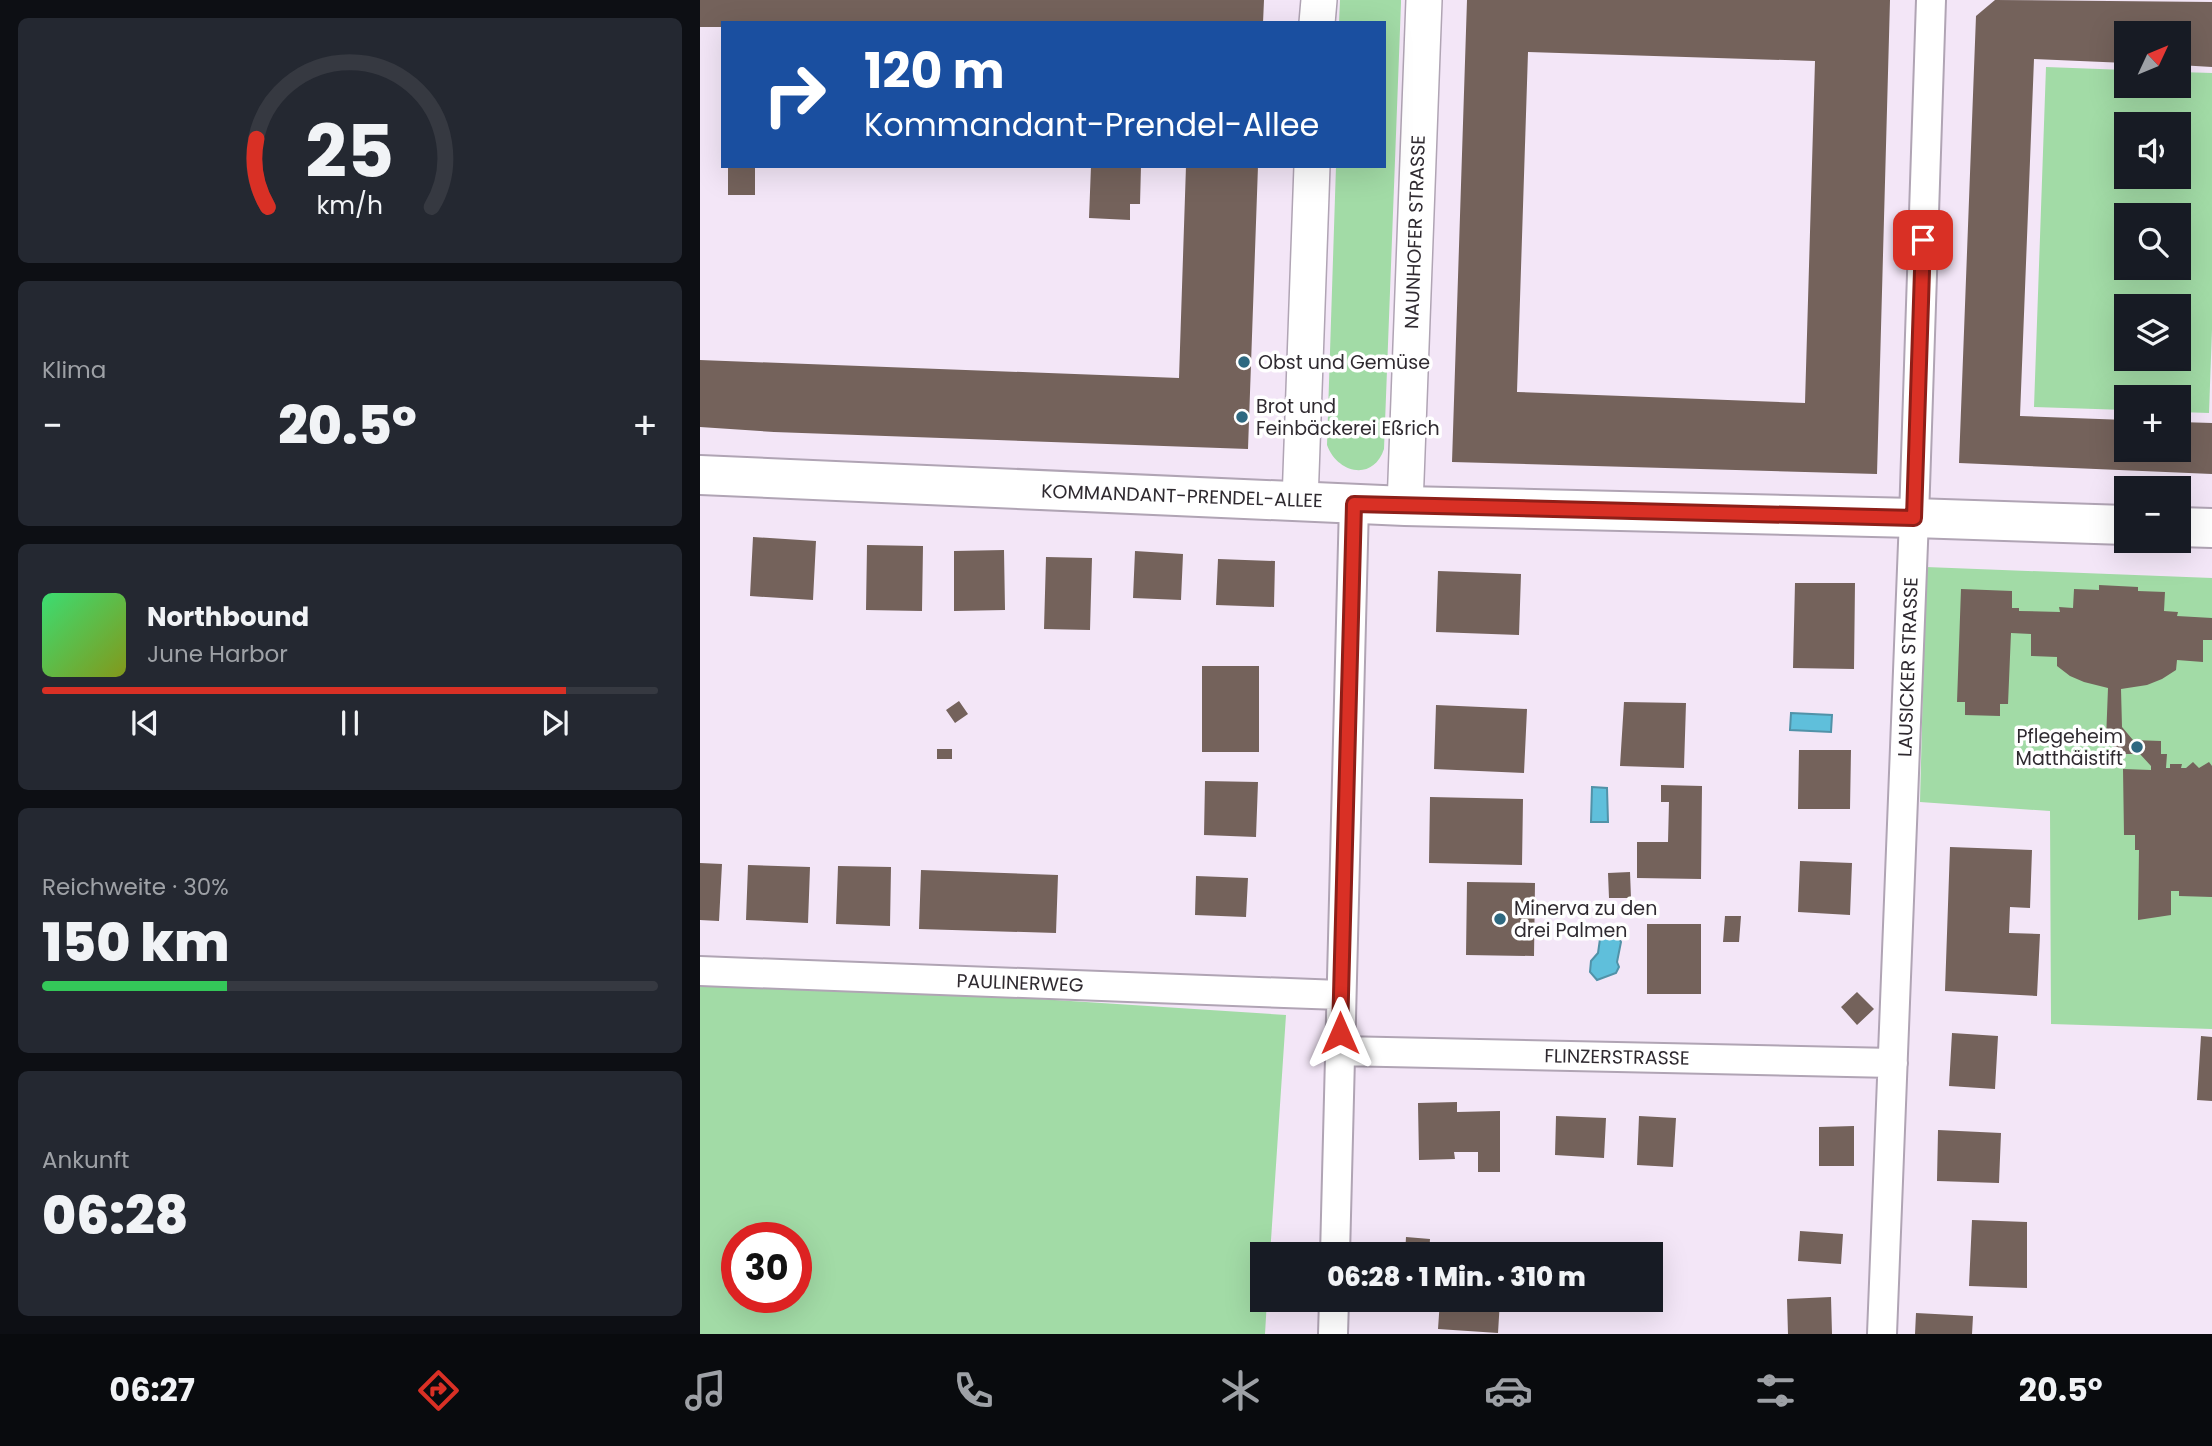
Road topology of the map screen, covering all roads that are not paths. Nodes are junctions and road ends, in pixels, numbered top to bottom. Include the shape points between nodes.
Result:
1 (1319, 0) edge
2 (1424, 0) edge
3 (1931, 0) edge
4 (1317, 21) edge
5 (1312, 168) edge
6 (700, 475) edge
7 (1300, 502) junction
8 (1354, 504) junction
9 (1405, 506) junction
10 (1914, 518) junction
11 (2114, 525) edge
12 (2191, 527) edge
13 (2212, 528) edge
14 (700, 971) edge
15 (1340, 995) junction
16 (1340, 1051) junction
17 (1893, 1063) junction
18 (1335, 1242) edge
19 (1334, 1312) edge
20 (1333, 1334) edge
21 (1882, 1334) edge

1 - 4 street
2 - 9 street, NAUNHOFER STRASSE
3 - 10 street, LAUSICKER STRASSE
5 - 7 street
6 - 7 main road, KOMMANDANT-PRENDEL-ALLEE
7 - 8 main road, KOMMANDANT-PRENDEL-ALLEE
8 - 9 main road, KOMMANDANT-PRENDEL-ALLEE
8 - 15 street
9 - 10 main road, KOMMANDANT-PRENDEL-ALLEE
10 - 11 main road, KOMMANDANT-PRENDEL-ALLEE
10 - 17 street, LAUSICKER STRASSE
12 - 13 main road
14 - 15 street, PAULINERWEG
15 - 16 street
16 - 17 street, FLINZERSTRASSE
16 - 18 street
17 - 21 street, LAUSICKER STRASSE
19 - 20 street

